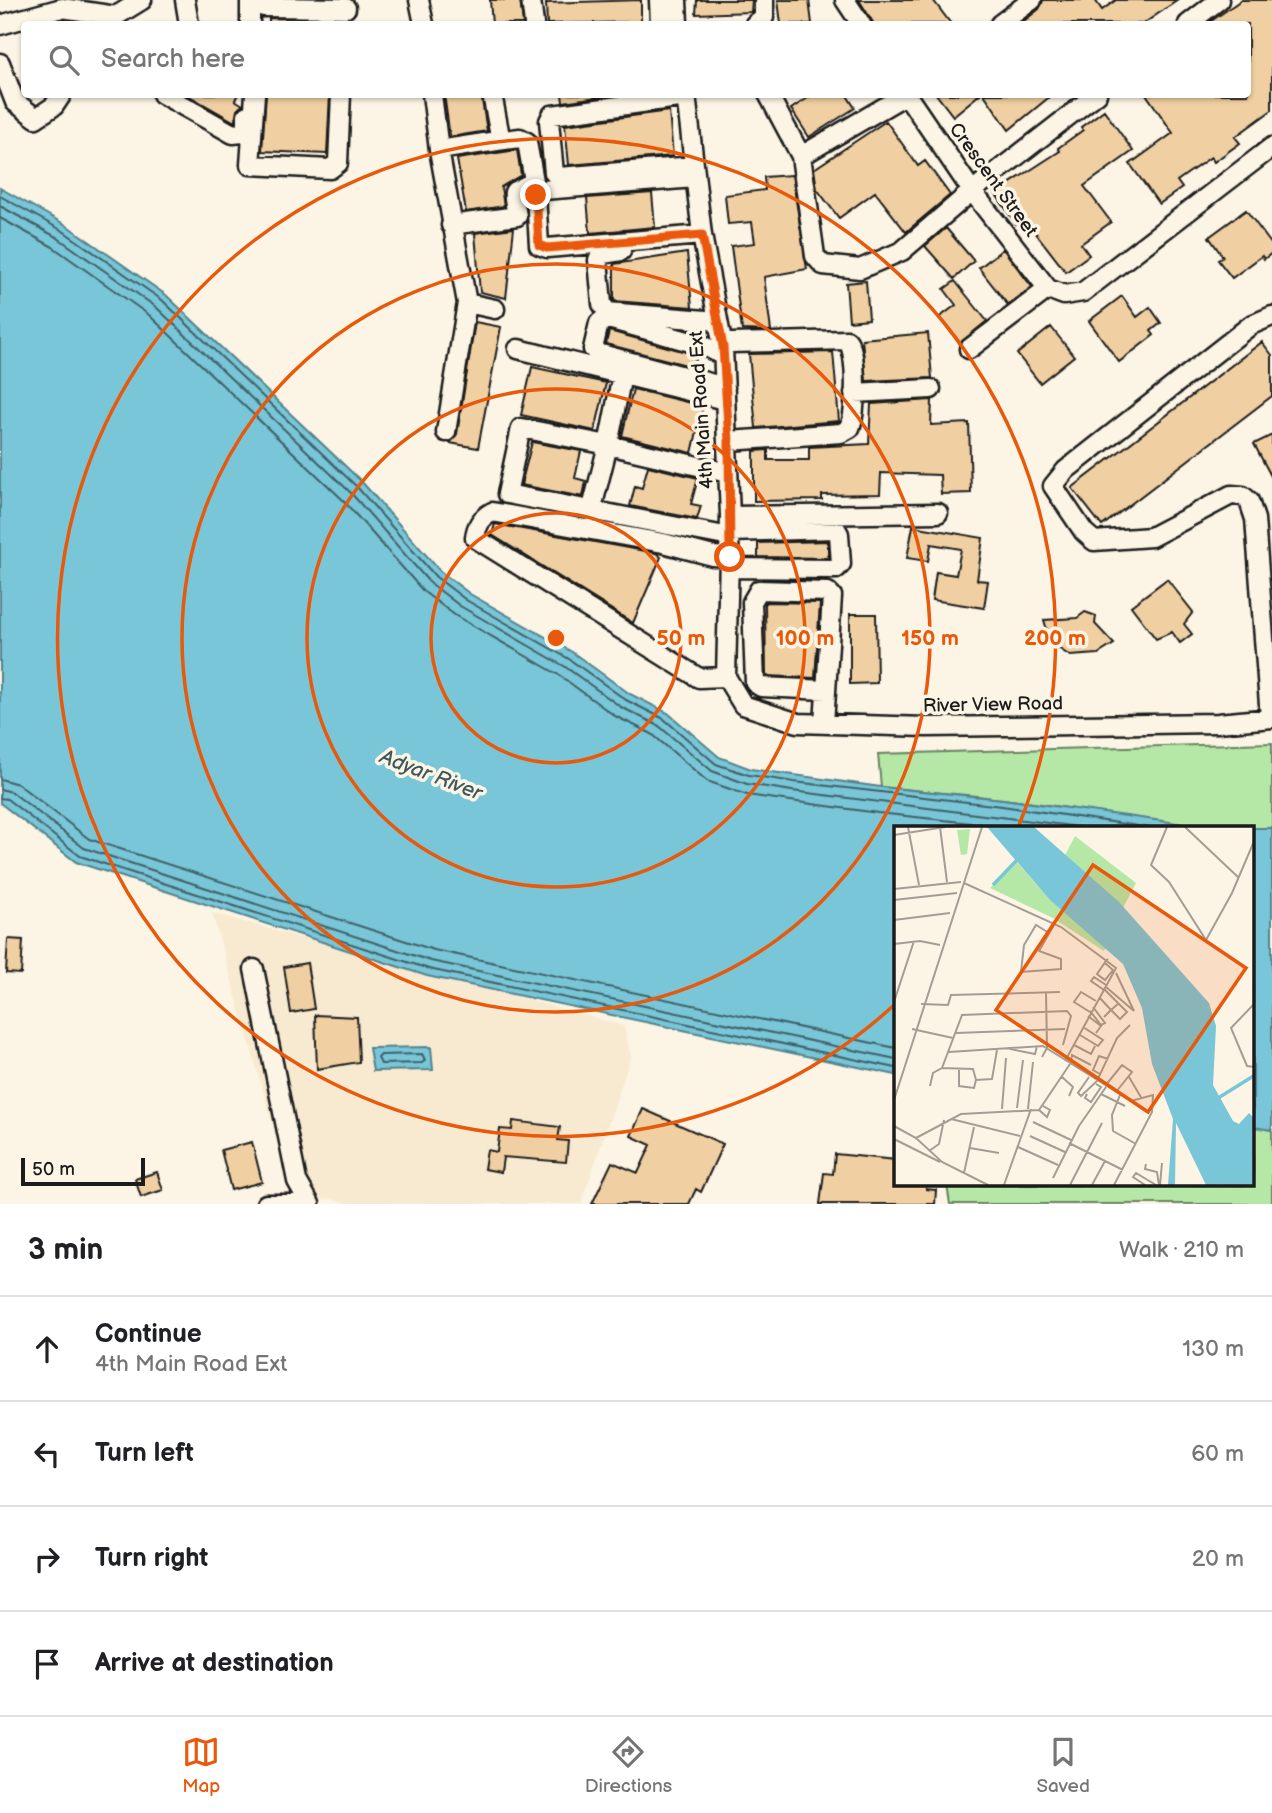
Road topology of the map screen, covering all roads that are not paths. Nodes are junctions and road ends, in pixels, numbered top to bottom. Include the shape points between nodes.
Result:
1 (142, 0) edge
2 (185, 0) edge
3 (419, 0) edge
4 (531, 0) edge
5 (659, 0) edge
6 (677, 0) edge
7 (764, 0) edge
8 (845, 0) edge
9 (1032, 0) edge
10 (1219, 0) edge
11 (259, 8) edge
12 (345, 11) edge
13 (114, 20) edge
14 (188, 21) edge
15 (423, 21) edge
16 (534, 21) edge
17 (660, 21) edge
18 (678, 21) edge
19 (759, 21) edge
20 (859, 21) edge
21 (1004, 21) edge
22 (1192, 21) edge
23 (0, 24) edge
24 (0, 63) edge
25 (59, 98) edge
26 (169, 98) edge
27 (248, 98) edge
28 (255, 98) edge
29 (341, 98) edge
30 (432, 98) edge
31 (493, 98) edge
32 (672, 98) edge
33 (686, 98) edge
34 (770, 98) edge
35 (901, 98) edge
36 (908, 98) edge
37 (1092, 98) edge
38 (497, 141) junction
39 (1272, 147) edge
40 (439, 150) junction
41 (801, 156) junction
42 (695, 172) junction
43 (972, 191) junction
44 (452, 225) junction
45 (703, 240) junction
46 (1048, 289) junction
47 (467, 303) junction
48 (495, 309) dead end
49 (1272, 316) edge
50 (718, 321) junction
51 (518, 349) dead end
52 (968, 349) dead end
53 (723, 352) junction
54 (622, 375) junction
55 (931, 389) dead end
56 (854, 393) junction
57 (725, 394) junction
58 (446, 432) dead end
59 (729, 441) junction
60 (608, 445) junction
61 (728, 473) junction
62 (591, 512) junction
63 (938, 513) dead end
64 (730, 528) junction
65 (730, 562) junction
66 (1268, 648) edge
67 (727, 680) junction
68 (826, 690) junction
69 (1271, 718) edge
70 (824, 724) junction
71 (254, 969) dead end
72 (266, 1204) edge
73 (293, 1204) edge
74 (310, 1204) edge

1 - 13 street
2 - 14 street
3 - 15 street
4 - 16 street
5 - 17 street
6 - 18 street
7 - 19 street via 764,17
8 - 20 street
9 - 21 street
10 - 22 street
11 - 12 street
13 - 23 street via 62,8
24 - 25 street via 15,102 36,118
26 - 27 street via 233,134 247,128
28 - 29 street via 250,166 330,169 338,163
30 - 40 street
31 - 38 street
32 - 42 street via 552,115 553,169 559,177
33 - 42 street, 4th Main Road Ext
34 - 41 street
35 - 41 street
36 - 43 street, Crescent Street
37 - 43 street
38 - 40 street
38 - 44 street via 520,138 527,142 534,181 513,193 517,216
39 - 46 street via 1083,292 1064,295
40 - 44 street
41 - 43 street via 815,256 823,264 860,269 881,262 902,251
42 - 45 street, 4th Main Road Ext
42 - 45 street via 543,190 536,195 539,245
43 - 46 street, Crescent Street
44 - 47 street
45 - 50 street, 4th Main Road Ext
45 - 50 street via 601,255 602,304 607,312
46 - 52 street
47 - 48 street
47 - 58 street
49 - 66 street via 1251,325 1066,470 1053,486 1094,541 1142,539 1231,495 1243,496 1255,519
50 - 53 street, 4th Main Road Ext
51 - 54 street
53 - 56 street via 731,343 847,340 852,346
53 - 57 street, 4th Main Road Ext
53 - 57 street via 605,318 599,323 593,349
54 - 57 street
54 - 60 street
55 - 56 street
56 - 59 street via 853,421 841,433
57 - 59 street, 4th Main Road Ext
59 - 61 street, 4th Main Road Ext
60 - 61 street
60 - 62 street
60 - 62 street via 519,430 507,494
61 - 64 street, 4th Main Road Ext
62 - 64 street
63 - 64 street
64 - 65 street, 4th Main Road Ext
64 - 65 street via 836,529 841,564 836,569
65 - 67 street, 4th Main Road Ext
65 - 67 street via 663,543 492,512 476,529 475,538 699,678
66 - 69 street
67 - 70 street, River View Road via 743,705 798,723
68 - 68 street via 832,596 759,590 752,602 755,683
68 - 70 street
69 - 70 street, River View Road via 1217,723 926,727
71 - 74 street via 298,1181
72 - 73 street

